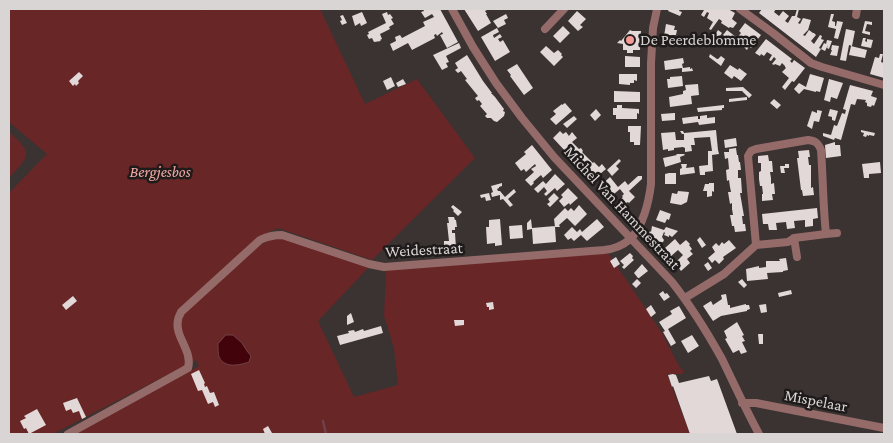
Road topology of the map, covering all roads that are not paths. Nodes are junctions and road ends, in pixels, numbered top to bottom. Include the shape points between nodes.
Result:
1 (452, 9) edge
2 (564, 9) edge
3 (657, 9) edge
4 (740, 9) edge
5 (546, 29) dead end
6 (884, 85) edge
7 (826, 234) junction
8 (837, 234) dead end
9 (631, 238) junction
10 (794, 238) junction
11 (756, 245) junction
12 (797, 257) dead end
13 (685, 298) junction
14 (742, 403) junction
15 (884, 428) edge
16 (68, 434) edge
17 (760, 434) edge

1 - 9 street, Michel Van Hammestraat via 473,47 522,118 554,157
2 - 5 street
3 - 9 street via 651,63 651,184 645,212
4 - 6 street via 812,63
7 - 8 street
7 - 10 street
7 - 11 street via 821,150 814,141 808,140 756,149 748,156
9 - 13 street, Michel Van Hammestraat
9 - 16 street, Weidestraat via 604,250 384,267 282,235 267,236 181,312 178,328 190,362 188,368
10 - 11 street via 788,242
10 - 12 street
11 - 13 street via 724,274
13 - 14 street, Michel Van Hammestraat via 722,359
14 - 15 street, Mispelaar
14 - 17 street, Michel Van Hammestraat

